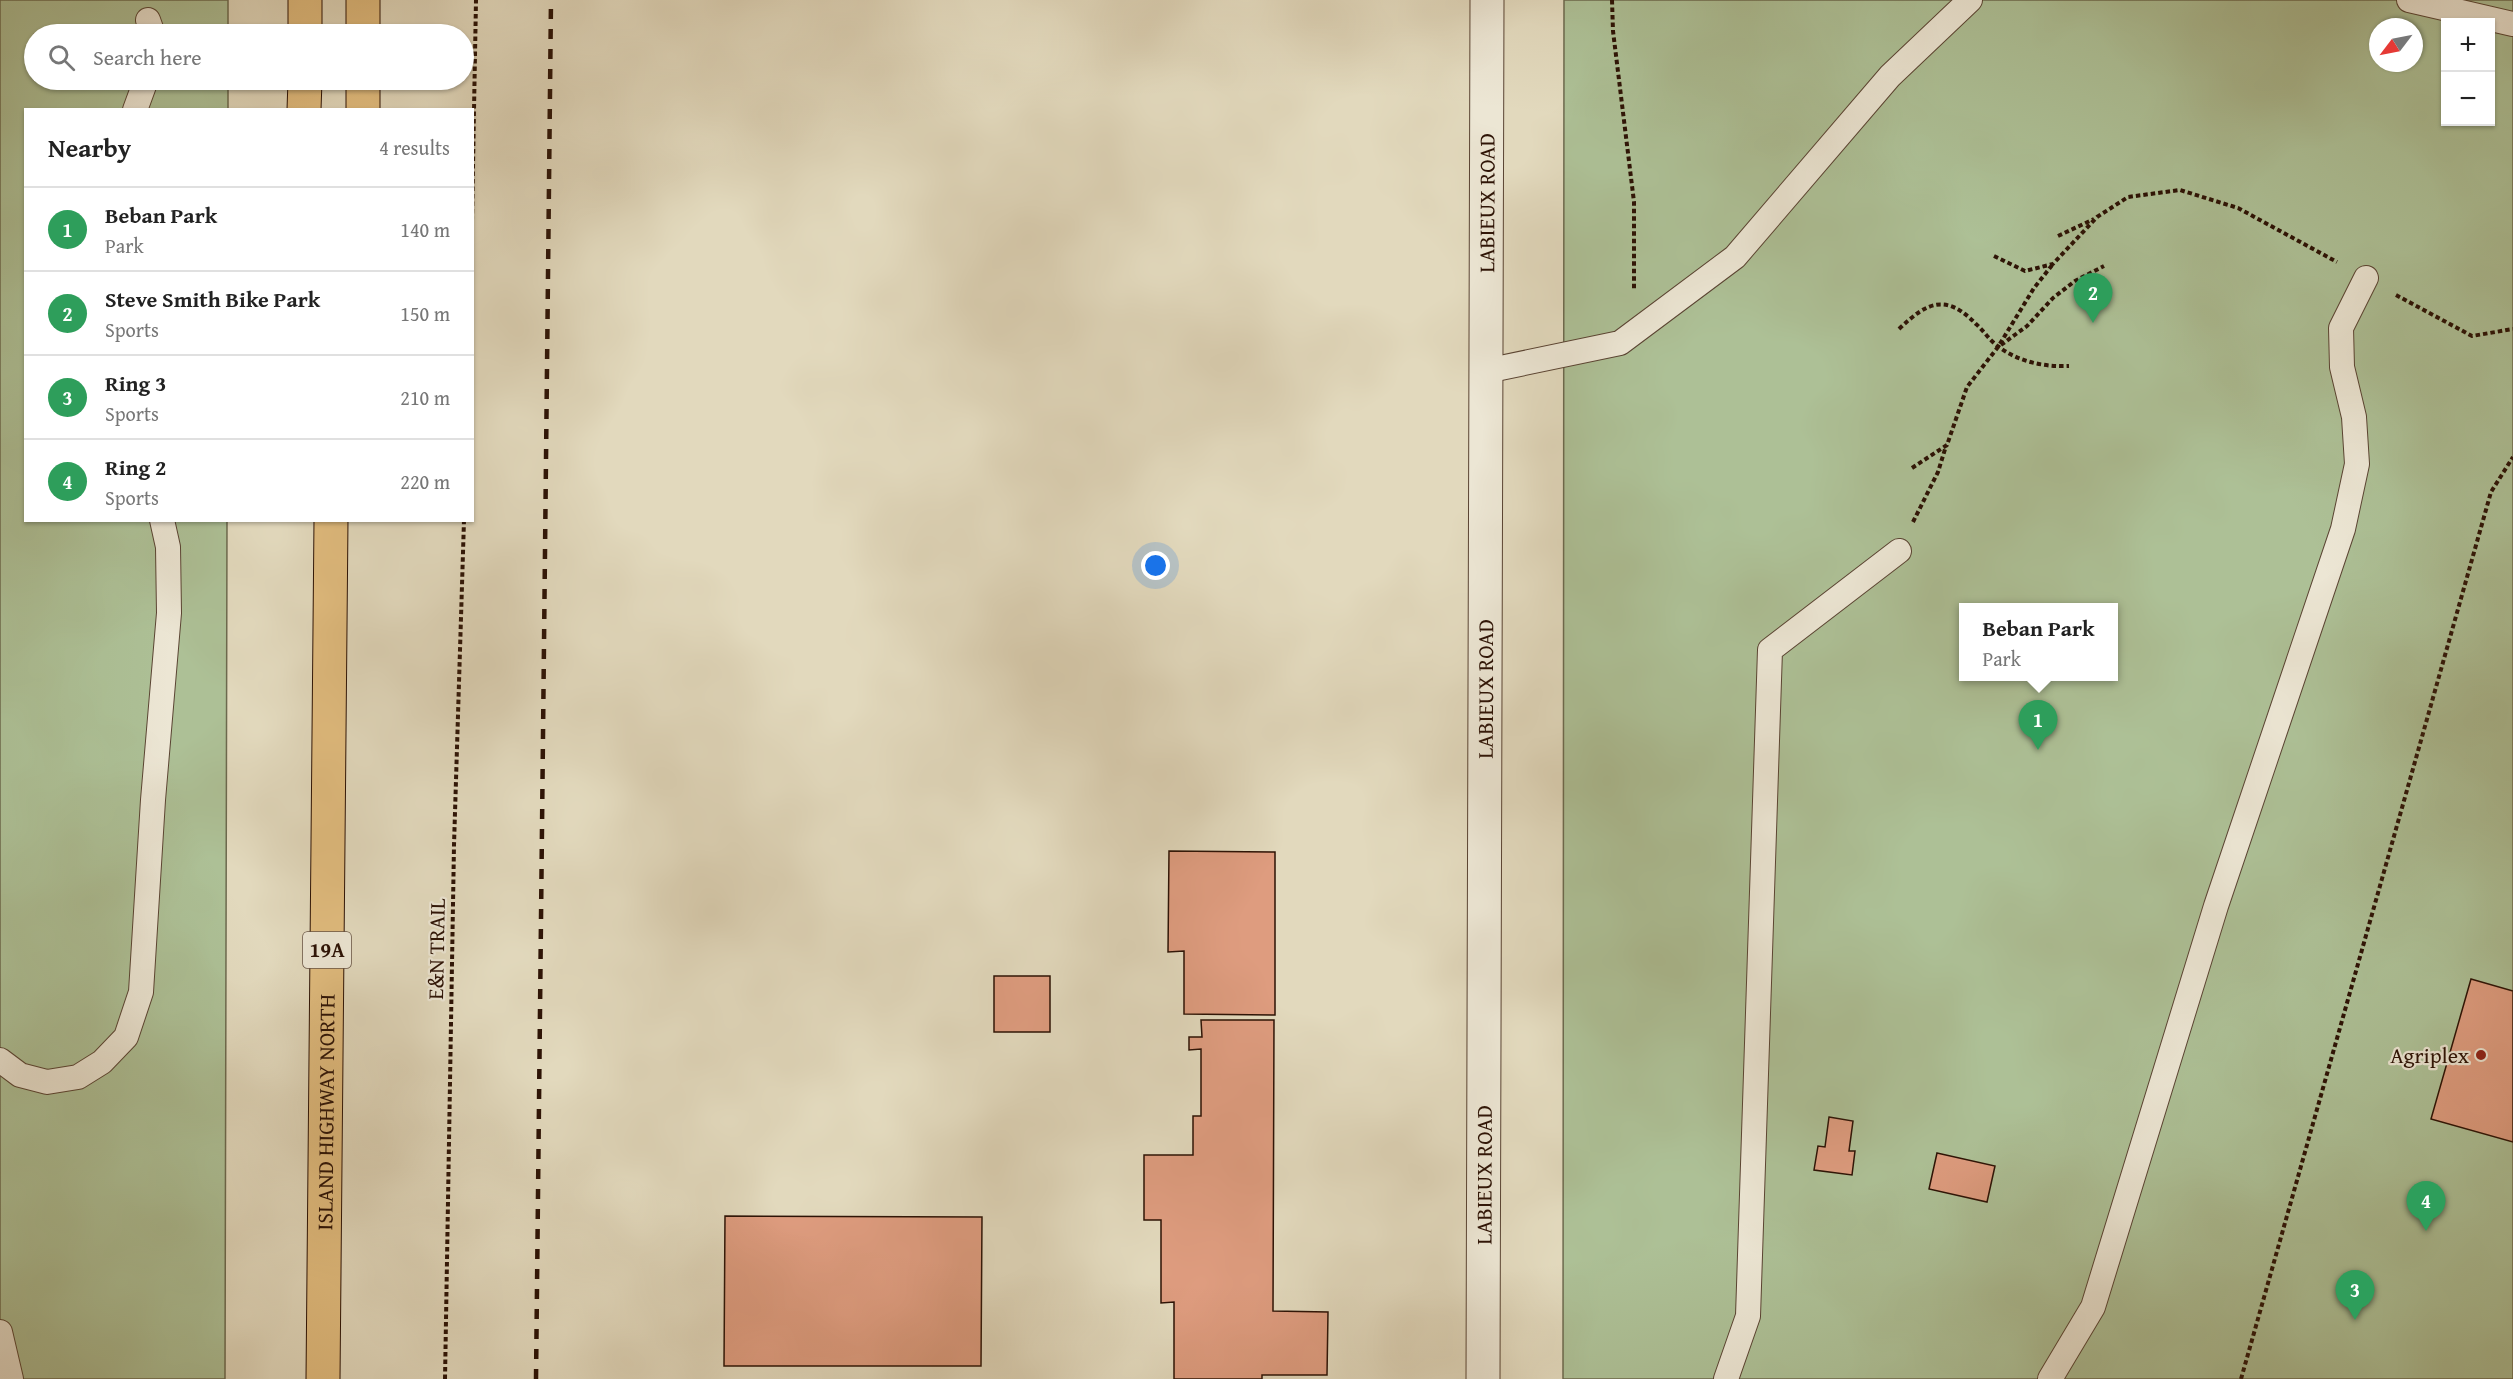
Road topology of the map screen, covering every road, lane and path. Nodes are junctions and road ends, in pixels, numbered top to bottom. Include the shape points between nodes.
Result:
1 (305, 0) edge
2 (363, 0) edge
3 (476, 0) edge
4 (1487, 0) edge
5 (1611, 0) edge
6 (1970, 0) edge
7 (2409, 0) edge
8 (305, 24) edge
9 (363, 24) edge
10 (2513, 24) edge
11 (142, 90) edge
12 (305, 90) edge
13 (363, 90) edge
14 (136, 108) edge
15 (304, 108) edge
16 (363, 108) edge
17 (474, 110) edge
18 (2097, 217) junction
19 (2058, 236) dead end
20 (1994, 256) dead end
21 (2053, 264) junction
22 (2104, 266) dead end
23 (2366, 278) junction
24 (1899, 329) dead end
25 (2513, 329) edge
26 (1620, 343) junction
27 (1998, 347) junction
28 (2069, 366) dead end
29 (1486, 371) junction
30 (1947, 446) junction
31 (2513, 457) edge
32 (1912, 468) dead end
33 (162, 522) edge
34 (331, 522) edge
35 (464, 522) edge
36 (1899, 550) joint
37 (0, 1060) edge
38 (0, 1332) edge
39 (11, 1379) edge
40 (323, 1379) edge
41 (445, 1379) edge
42 (1483, 1379) edge
43 (1726, 1379) edge
44 (2050, 1379) edge
45 (2241, 1379) edge

1 - 8 main road
2 - 9 main road
3 - 17 path
4 - 29 street, LABIEUX ROAD
5 - 26 path via 1634,202 1634,318
6 - 26 lane via 1890,76 1735,257
7 - 10 lane
11 - 14 lane
12 - 15 main road
13 - 16 main road
18 - 19 path
18 - 21 path
18 - 23 path via 2128,197 2180,190 2238,208
20 - 21 path via 2025,271
21 - 27 path
22 - 27 path via 2075,281
23 - 25 path via 2472,336
23 - 44 lane via 2341,328 2342,367 2354,417 2356,464 2343,529 2216,906 2093,1306
24 - 27 path via 1931,304 1952,304
26 - 29 lane
27 - 28 path via 2024,361 2048,367
27 - 30 path via 1967,387
29 - 42 street, LABIEUX ROAD
30 - 32 path
30 - 36 path
31 - 45 path via 2491,492
33 - 37 lane via 168,547 169,613 141,992 126,1037 102,1062 78,1077 47,1082 20,1075
34 - 40 main road, ISLAND HIGHWAY NORTH / 19A
35 - 41 path, E&N TRAIL
36 - 43 lane via 1770,650 1748,1316
38 - 39 lane

